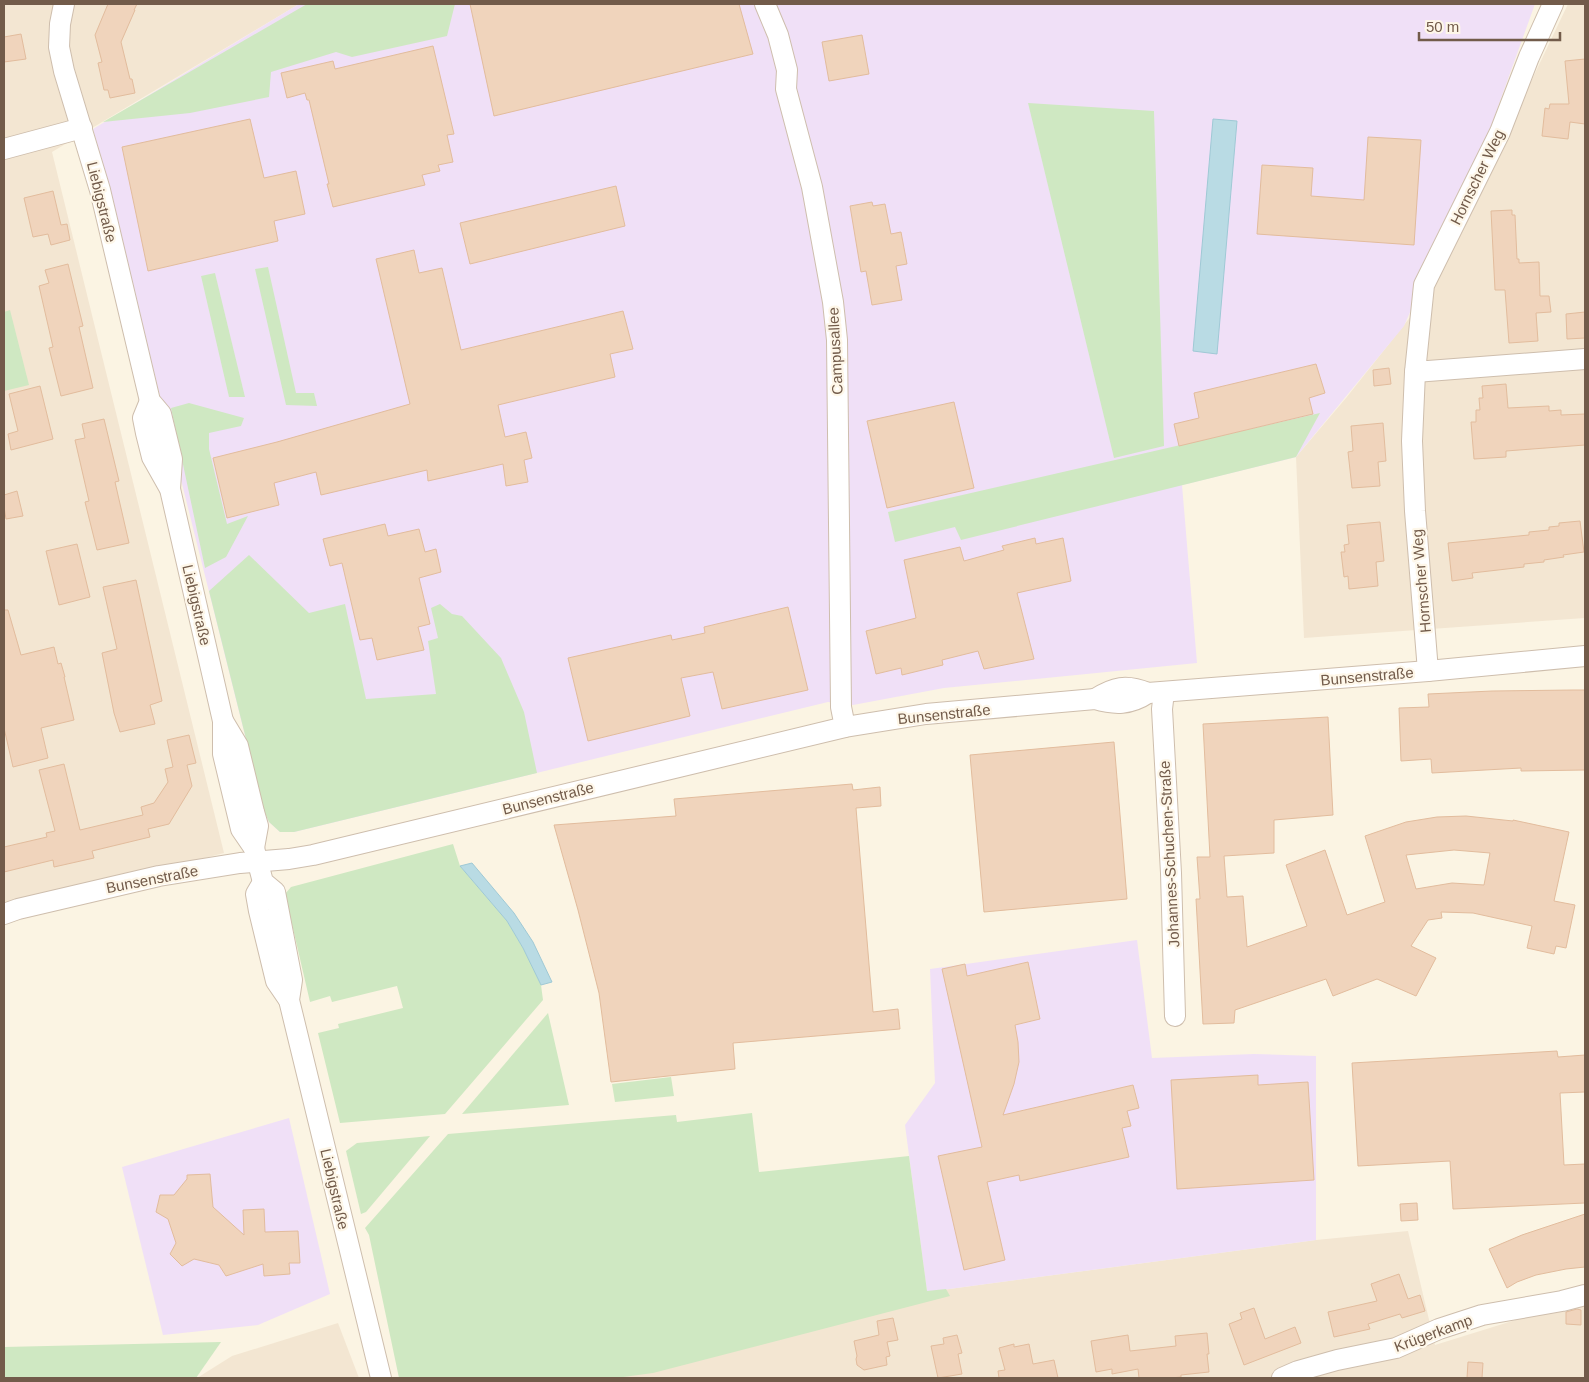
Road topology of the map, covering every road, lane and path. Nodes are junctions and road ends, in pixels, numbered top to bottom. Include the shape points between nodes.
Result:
1 (64, 4) edge
2 (765, 4) edge
3 (1553, 4) edge
4 (82, 128) junction
5 (4, 149) edge
6 (1585, 359) edge
7 (1415, 363) junction
8 (1585, 656) edge
9 (1428, 671) junction
10 (1156, 693) junction
11 (845, 727) junction
12 (256, 854) junction
13 (4, 914) edge
14 (1175, 1016) dead end
15 (1585, 1295) edge
16 (382, 1378) edge
17 (1282, 1378) edge

1 - 4 street, Liebigstraße via 59,47
2 - 11 street, Campusallee via 778,35 787,70 786,89 812,187 833,302 837,340 841,707
3 - 7 street, Hornscher Weg via 1500,132 1424,285
4 - 5 street
4 - 12 street, Liebigstraße via 150,401 161,414 172,458 170,489 224,721 238,746 258,826
6 - 7 street
7 - 9 street, Hornscher Weg via 1412,441
8 - 9 street, Bunsenstraße
9 - 10 street, Bunsenstraße
10 - 11 street, Bunsenstraße via 1134,687 1124,688 1109,690 1095,699 926,714
10 - 14 street, Johannes-Schuchen-Straße via 1162,709
11 - 12 street, Bunsenstraße via 313,854 289,859
12 - 13 street, Bunsenstraße
12 - 16 street, Liebigstraße via 263,882 275,892 292,980 289,1000
15 - 17 street, Krügerkamp via 1482,1315 1439,1328 1396,1348 1336,1360

